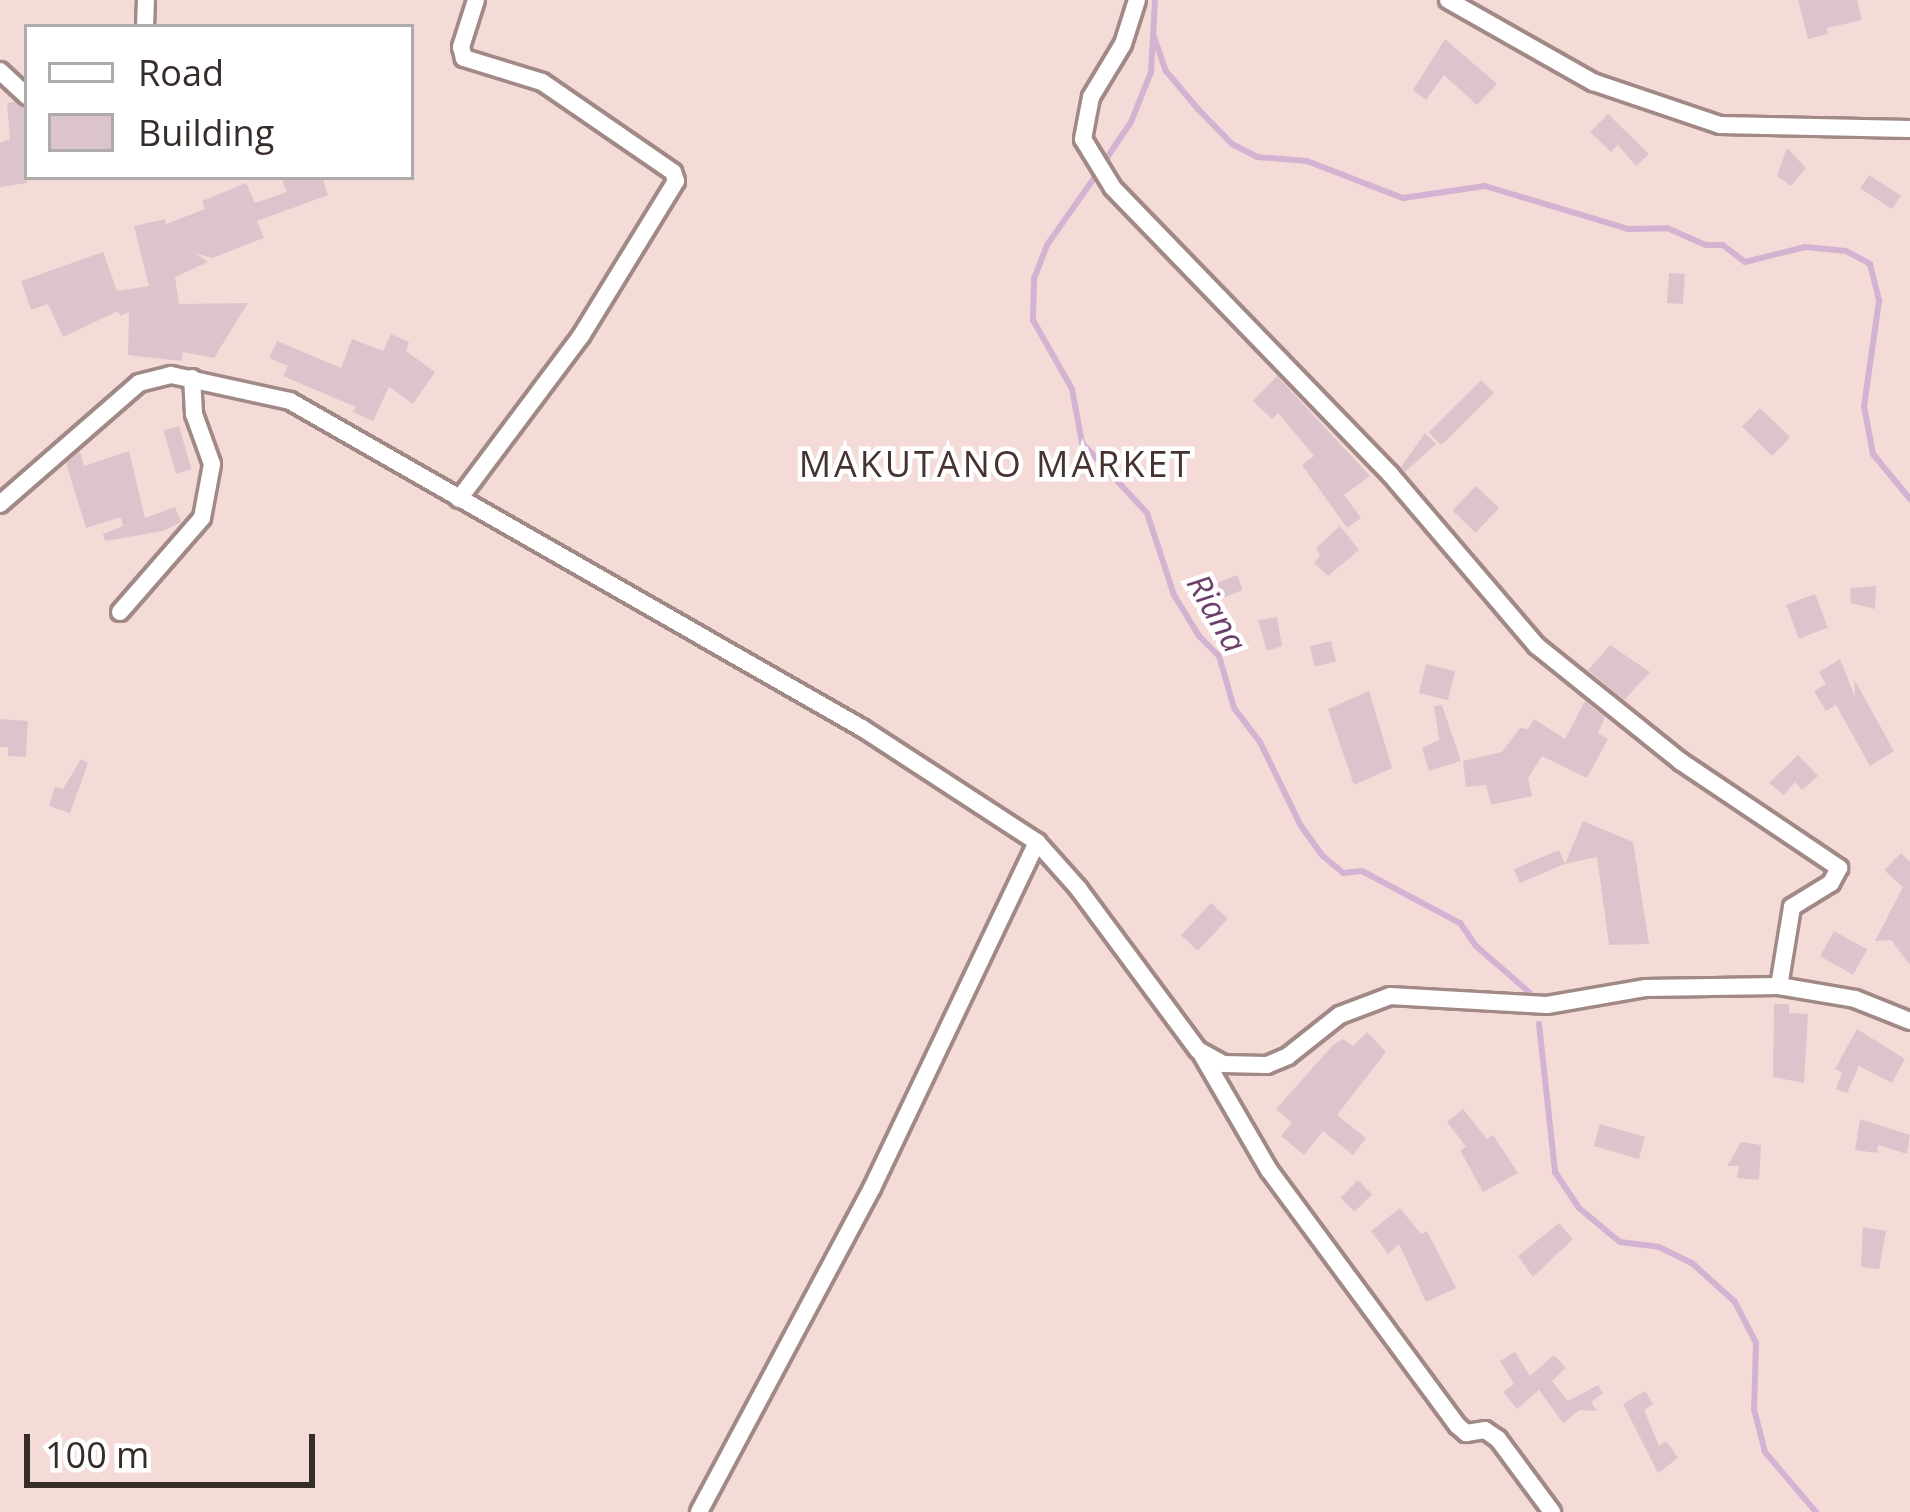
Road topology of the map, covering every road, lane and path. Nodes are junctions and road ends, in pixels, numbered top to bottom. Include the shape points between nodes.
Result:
1 (476, 0) edge
2 (1137, 0) edge
3 (1448, 0) edge
4 (0, 71) edge
5 (24, 93) edge
6 (1910, 128) edge
7 (192, 378) junction
8 (459, 499) junction
9 (0, 504) edge
10 (121, 612) dead end
11 (1037, 842) junction
12 (1779, 986) junction
13 (1910, 1021) edge
14 (1198, 1049) junction
15 (699, 1512) edge
16 (1552, 1512) edge

1 - 8 street via 464,58 542,82 673,172 676,182 581,336
2 - 12 street via 1123,44 1091,97 1083,139 1113,188 1390,474 1537,646 1680,761 1839,868 1831,884 1792,907
3 - 6 street via 1593,82 1720,125
4 - 5 street
7 - 8 street via 290,401
7 - 9 street via 139,383
7 - 10 street via 194,414 212,464 202,518
8 - 11 street via 843,717
11 - 14 street
11 - 15 street via 872,1187
12 - 13 street via 1855,999
12 - 14 street via 1645,988 1546,1005 1390,995 1340,1015 1268,1065 1223,1064
14 - 16 street via 1269,1170 1458,1426 1498,1439

